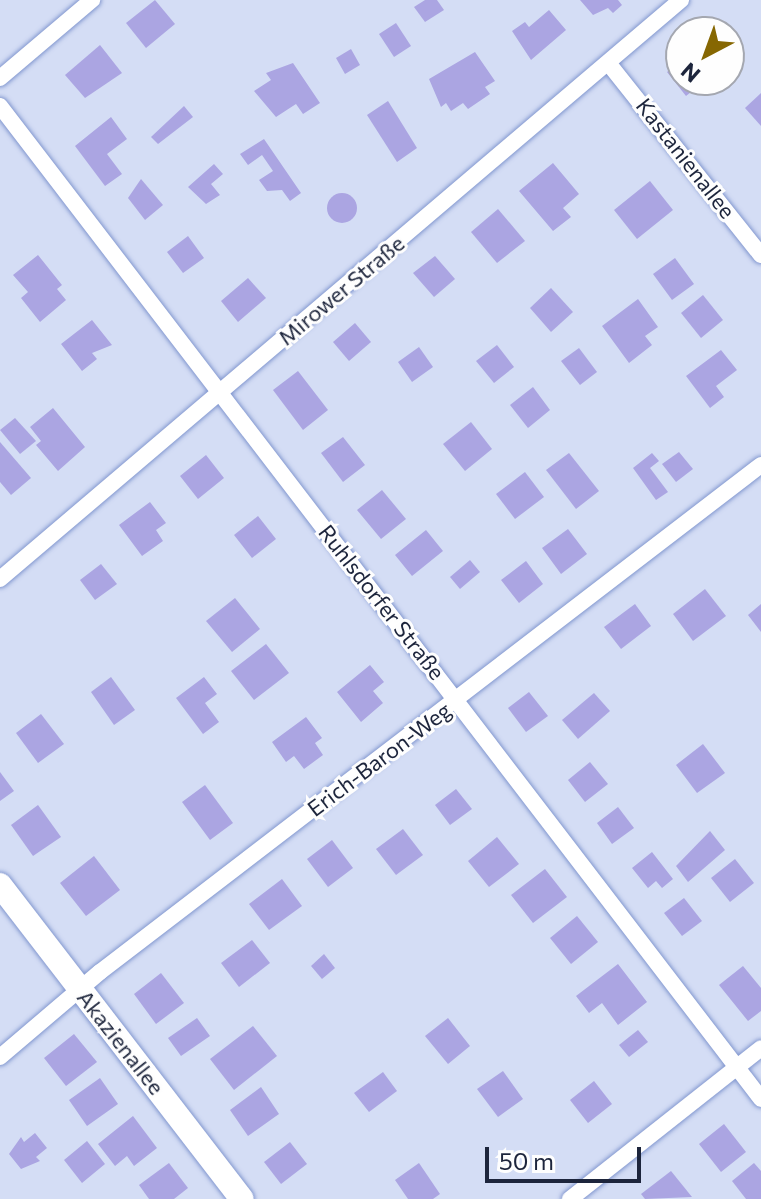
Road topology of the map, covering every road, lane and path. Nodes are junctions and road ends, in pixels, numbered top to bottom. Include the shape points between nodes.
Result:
1 (92, 0) edge
2 (681, 0) edge
3 (609, 64) junction
4 (0, 78) edge
5 (0, 106) edge
6 (761, 255) edge
7 (220, 392) junction
8 (761, 465) edge
9 (0, 579) edge
10 (457, 700) junction
11 (0, 885) edge
12 (79, 988) junction
13 (761, 1048) edge
14 (0, 1057) edge
15 (737, 1067) junction
16 (761, 1099) edge
17 (242, 1199) edge
18 (570, 1199) edge

1 - 4 street
2 - 3 street, Mirower Straße
3 - 6 street, Kastanienallee
3 - 7 street, Mirower Straße
5 - 7 street, Ruhlsdorfer Straße
7 - 9 street, Mirower Straße
7 - 10 street, Ruhlsdorfer Straße
8 - 10 street, Erich-Baron-Weg
10 - 12 street, Erich-Baron-Weg
10 - 15 street, Ruhlsdorfer Straße
11 - 12 street, Akazienallee
12 - 14 street, Erich-Baron-Weg
12 - 17 street, Akazienallee
13 - 15 street
15 - 16 street, Ruhlsdorfer Straße
15 - 18 street

